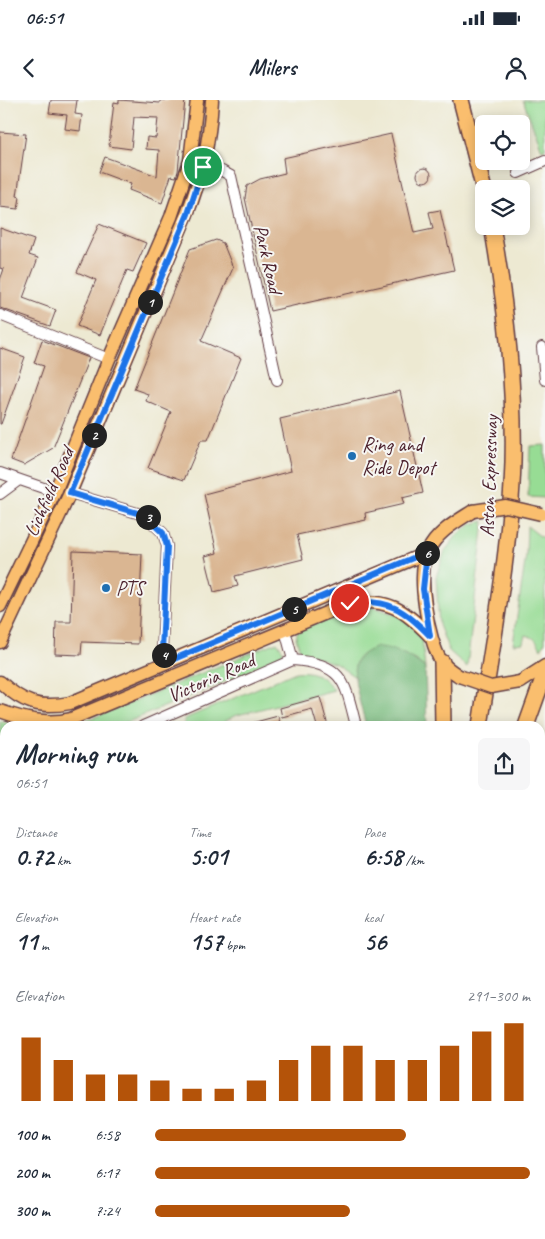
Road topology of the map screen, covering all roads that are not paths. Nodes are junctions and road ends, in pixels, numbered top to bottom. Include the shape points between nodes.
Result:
1 (197, 100) edge
2 (212, 100) edge
3 (461, 100) edge
4 (545, 161) edge
5 (203, 167) junction
6 (518, 173) dead end
7 (481, 180) edge
8 (494, 235) edge
9 (0, 315) edge
10 (542, 347) dead end
11 (108, 359) junction
12 (545, 363) edge
13 (277, 380) dead end
14 (545, 380) edge
15 (0, 473) edge
16 (19, 480) junction
17 (55, 492) junction
18 (70, 493) junction
19 (0, 494) edge
20 (544, 516) edge
21 (427, 552) junction
22 (0, 606) edge
23 (285, 630) junction
24 (430, 636) junction
25 (0, 642) edge
26 (293, 660) junction
27 (167, 662) junction
28 (442, 662) junction
29 (545, 666) edge
30 (545, 673) edge
31 (0, 682) edge
32 (0, 711) edge
33 (172, 715) junction
34 (39, 721) edge
35 (64, 721) edge
36 (156, 721) edge
37 (174, 721) edge
38 (355, 721) edge
39 (443, 721) edge
40 (481, 721) edge
41 (528, 721) edge

1 - 11 main road, Lichfield Road via 190,161 181,191
2 - 5 main road, Lichfield Road
3 - 7 highway
4 - 6 street
5 - 13 street, Park Road via 231,176
5 - 18 main road, Lichfield Road via 188,214
8 - 40 highway, Aston Expressway via 504,290 512,367 513,464 506,557
9 - 11 street
10 - 12 street
11 - 17 main road, Lichfield Road
12 - 14 street
15 - 16 street
16 - 17 street
16 - 19 street
17 - 22 main road, Lichfield Road
18 - 25 main road, Lichfield Road
18 - 27 street via 144,515 163,533 167,546 162,650
20 - 21 main road, bridge via 506,506 473,511 444,530
21 - 24 main road via 423,589
21 - 27 main road
23 - 24 main road via 350,603 364,601 409,614
23 - 26 street
23 - 35 main road
24 - 28 main road
26 - 33 street, Victoria Road
26 - 38 street via 328,667 343,681
27 - 31 main road via 57,706 25,702
28 - 29 main road, bridge via 459,676 491,687 520,682
28 - 39 highway
30 - 41 highway
32 - 34 main road
33 - 36 street, Victoria Road
33 - 37 street

